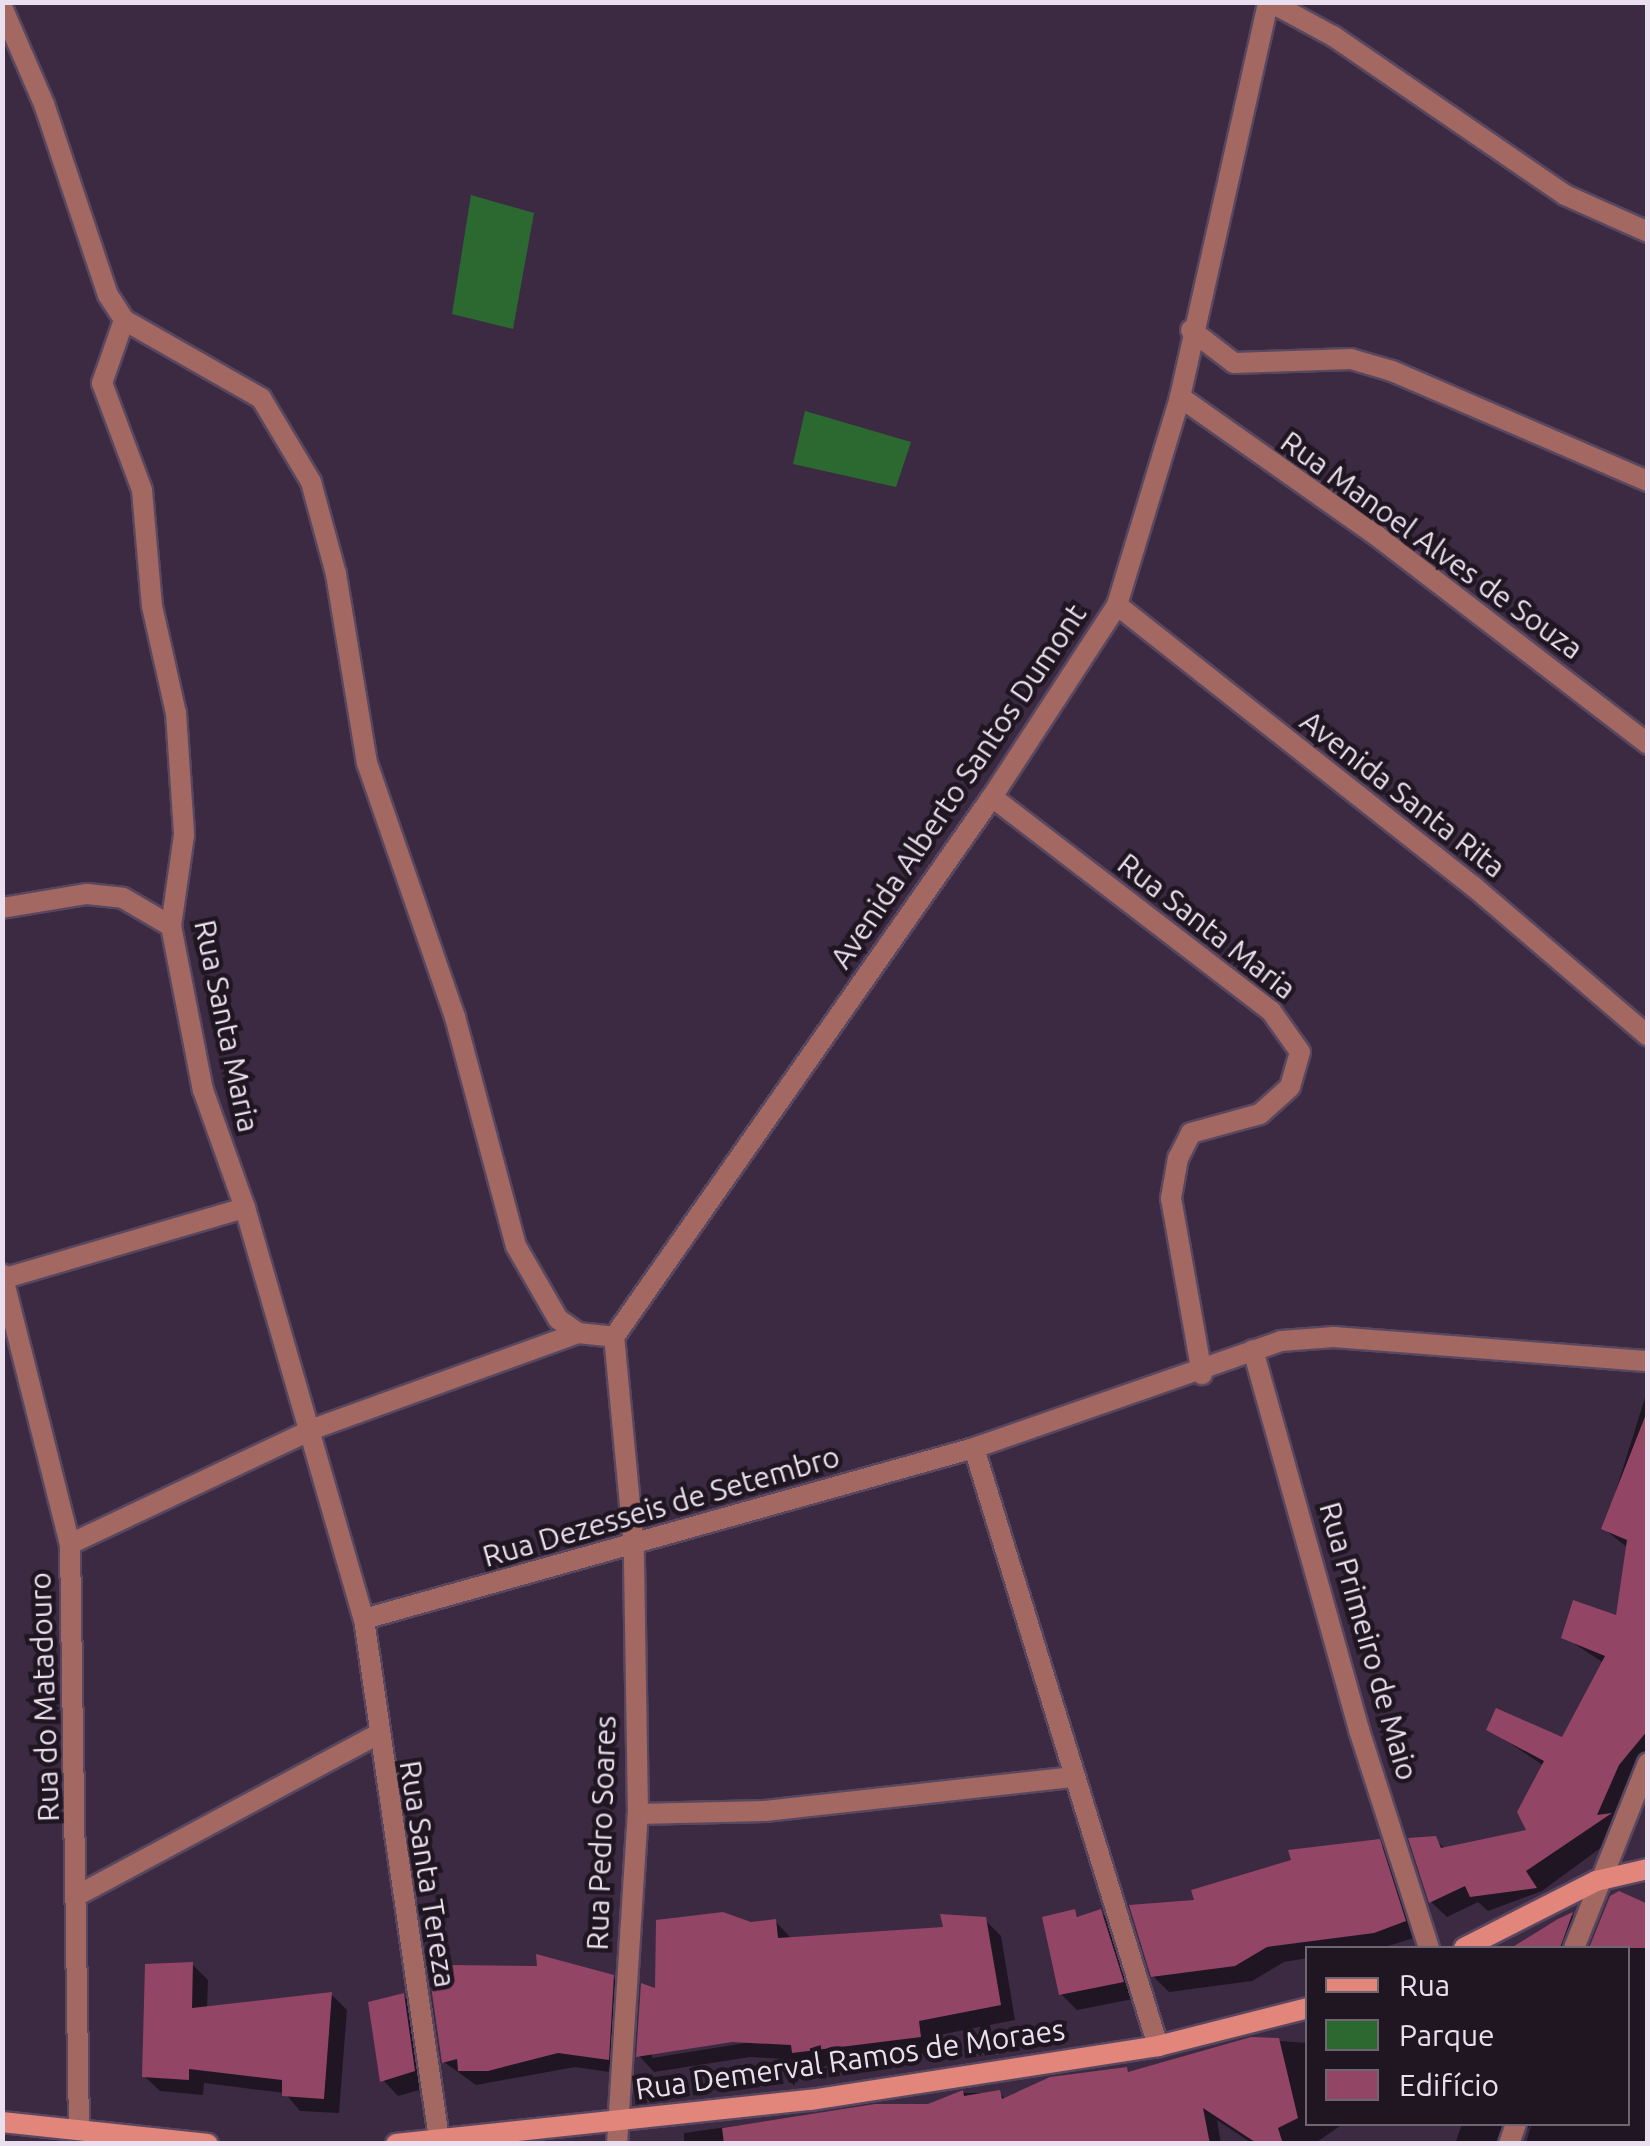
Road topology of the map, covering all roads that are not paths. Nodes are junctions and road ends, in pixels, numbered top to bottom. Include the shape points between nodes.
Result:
1 (1269, 2) edge
2 (2, 7) edge
3 (1648, 232) edge
4 (124, 320) junction
5 (1191, 330) junction
6 (1180, 397) junction
7 (1648, 481) edge
8 (1116, 605) junction
9 (1648, 744) edge
10 (992, 797) junction
11 (2, 908) edge
12 (170, 926) junction
13 (1648, 1036) edge
14 (245, 1208) junction
15 (4, 1276) edge
16 (578, 1334) junction
17 (614, 1337) junction
18 (1253, 1350) junction
19 (1648, 1361) edge
20 (1202, 1374) junction
21 (313, 1429) junction
22 (974, 1448) junction
23 (70, 1544) junction
24 (634, 1547) junction
25 (364, 1619) junction
26 (376, 1735) junction
27 (1648, 1763) edge
28 (1074, 1777) junction
29 (638, 1814) junction
30 (1648, 1868) edge
31 (1596, 1881) junction
32 (80, 1894) junction
33 (1428, 1946) edge
34 (1468, 1946) edge
35 (1575, 1946) edge
36 (1305, 2009) edge
37 (1158, 2046) junction
38 (616, 2120) junction
39 (2, 2122) edge
40 (79, 2127) junction
41 (439, 2138) junction
42 (208, 2144) edge
43 (396, 2144) edge
44 (617, 2144) edge

1 - 3 street via 1333,36 1566,195
1 - 5 street, Avenida Alberto Santos Dumont
2 - 4 street via 44,104 108,296
4 - 12 street, Rua Santa Maria via 102,383 142,490 152,606 176,714 184,835
4 - 16 street via 261,398 312,482 324,513 367,763 387,835 455,1017 516,1246 558,1319
5 - 6 street, Avenida Alberto Santos Dumont
5 - 7 street via 1234,363 1351,359 1392,370
6 - 8 street, Avenida Alberto Santos Dumont
6 - 9 street, Rua Manoel Alves de Souza via 1377,536
8 - 10 street, Avenida Alberto Santos Dumont
8 - 13 street, Avenida Santa Rita via 1473,886
10 - 17 street, Avenida Alberto Santos Dumont
10 - 20 street, Rua Santa Maria via 1271,1011 1300,1052 1290,1087 1260,1114 1191,1133 1178,1158 1170,1198
11 - 12 street via 124,898
12 - 14 street, Rua Santa Maria via 202,1090
14 - 15 street
14 - 21 street, Rua Santa Maria
15 - 23 street, Rua do Matadouro
16 - 17 street
16 - 21 street
17 - 24 street
18 - 19 street, Rua Dezesseis de Setembro via 1308,1338
18 - 20 street, Rua Dezesseis de Setembro
18 - 33 street, Rua Primeiro de Maio via 1359,1730
20 - 22 street, Rua Dezesseis de Setembro
21 - 23 street
21 - 25 street, Rua Santa Maria
22 - 24 street, Rua Dezesseis de Setembro
22 - 28 street
23 - 32 street, Rua do Matadouro
24 - 25 street, Rua Dezesseis de Setembro
24 - 29 street, Rua Pedro Soares
25 - 26 street, Rua Santa Tereza
26 - 32 street
26 - 41 street, Rua Santa Tereza
27 - 31 street
28 - 29 street via 766,1810
28 - 37 street
29 - 38 street, Rua Pedro Soares
30 - 31 street
31 - 34 street
31 - 35 street
32 - 40 street, Rua do Matadouro
36 - 37 street, Rua Demerval Ramos de Moraes
37 - 38 street, Rua Demerval Ramos de Moraes via 810,2100
38 - 41 street, Rua Demerval Ramos de Moraes
38 - 44 street, Rua Pedro Soares
39 - 40 street
40 - 42 street
41 - 43 street, Rua Demerval Ramos de Moraes

